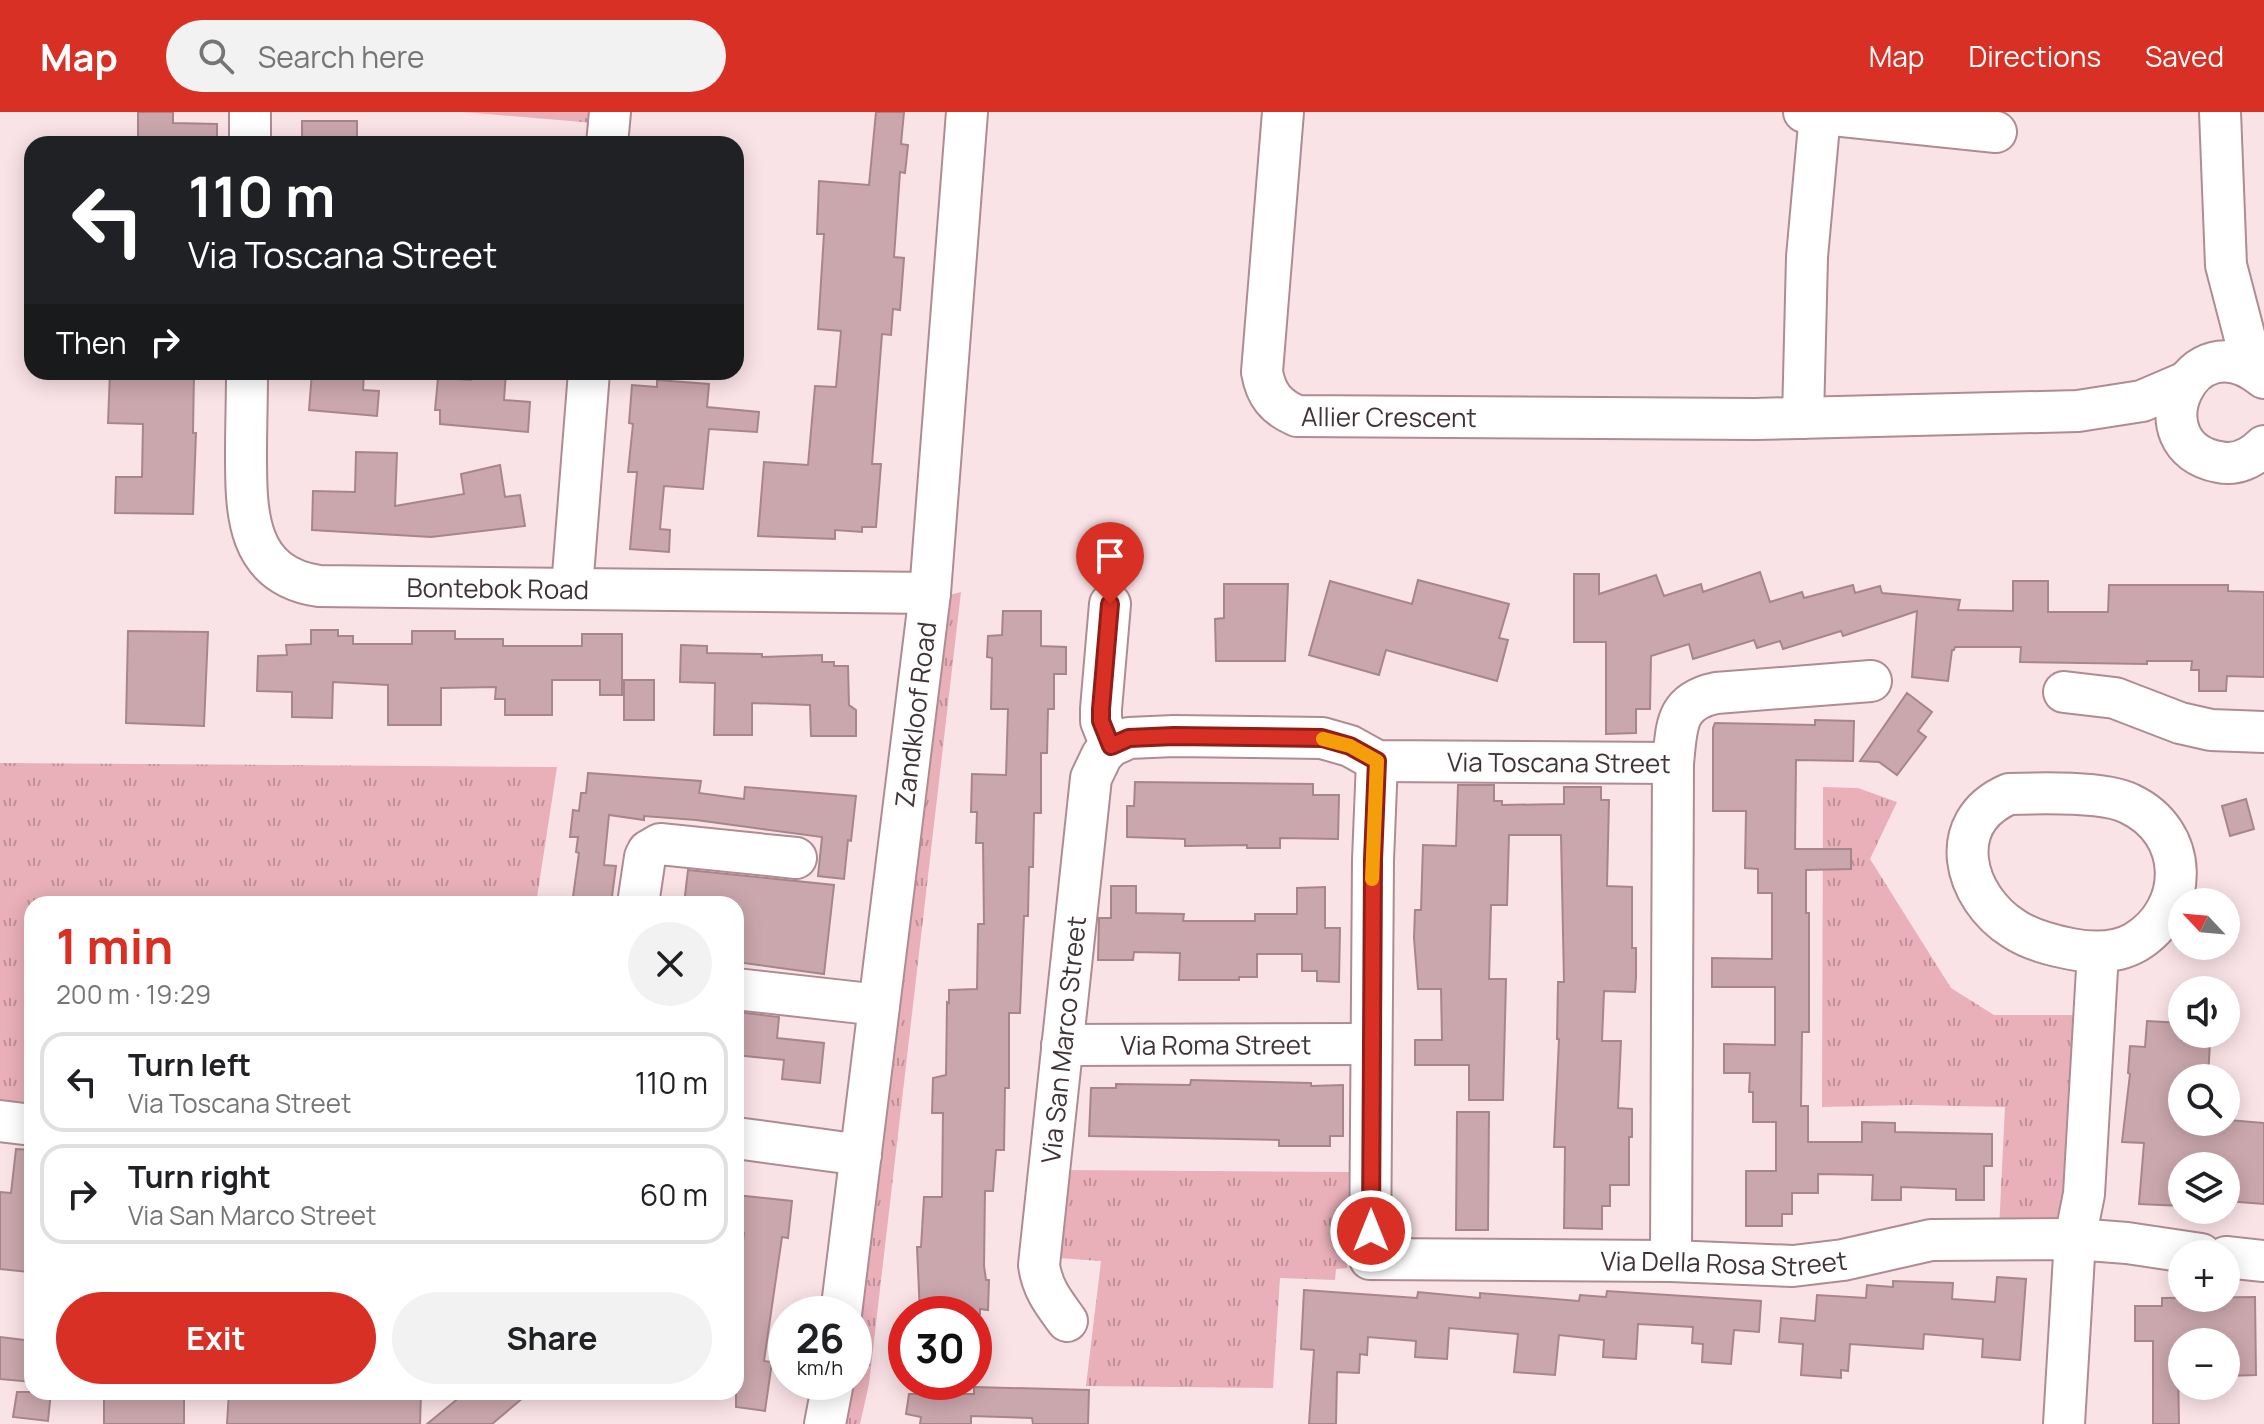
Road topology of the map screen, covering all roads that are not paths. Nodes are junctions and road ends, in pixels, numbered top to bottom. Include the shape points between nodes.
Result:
1 (250, 112) edge
2 (610, 112) edge
3 (967, 112) edge
4 (1283, 112) edge
5 (2220, 112) edge
6 (1812, 113) edge
7 (1996, 132) dead end
8 (250, 136) edge
9 (608, 136) edge
10 (2226, 265) junction
11 (2259, 373) edge
12 (2192, 375) junction
13 (247, 380) edge
14 (588, 380) edge
15 (2078, 411) junction
16 (1803, 418) junction
17 (2182, 437) junction
18 (2264, 446) edge
19 (572, 588) junction
20 (930, 593) junction
21 (1110, 604) dead end
22 (1871, 681) dead end
23 (2064, 692) dead end
24 (2264, 732) edge
25 (1106, 750) junction
26 (1377, 761) junction
27 (1673, 763) junction
28 (796, 858) dead end
29 (639, 896) edge
30 (2098, 952) junction
31 (744, 990) edge
32 (879, 1005) junction
33 (1371, 1044) junction
34 (1062, 1045) junction
35 (0, 1121) edge
36 (24, 1124) edge
37 (744, 1139) edge
38 (861, 1155) junction
39 (2075, 1239) junction
40 (2168, 1249) edge
41 (2240, 1258) edge
42 (1671, 1261) junction
43 (2264, 1261) edge
44 (843, 1296) edge
45 (1067, 1321) dead end
46 (830, 1400) edge
47 (825, 1424) edge
48 (2064, 1424) edge

1 - 8 street
2 - 9 street
3 - 20 street, Zandkloof Road
4 - 16 street, Allier Crescent via 1262,372 1268,393 1284,411 1311,418
5 - 10 street
6 - 7 street
6 - 16 street
10 - 11 street
10 - 12 street via 2213,326
11 - 12 street, Allier Crescent via 2222,361
12 - 15 street, Allier Crescent via 2142,401
12 - 17 street via 2176,404
13 - 19 street, Bontebok Road via 246,506 257,544 283,575 319,586
14 - 19 street
15 - 16 street, Allier Crescent
15 - 17 street, Allier Crescent via 2145,422
17 - 18 street, Allier Crescent via 2207,460 2224,463 2241,461
19 - 20 street, Bontebok Road
20 - 32 street, Zandkloof Road
21 - 25 street via 1101,709
22 - 27 street via 1694,699 1681,715
23 - 24 street via 2115,698 2211,730
25 - 26 street, Via Toscana Street via 1129,738 1322,738
25 - 34 street, Via San Marco Street via 1091,778
26 - 27 street, Via Toscana Street
26 - 33 street
27 - 42 street, Via Toscana Street
28 - 29 street via 660,844 645,857
30 - 30 street via 2028,937 1987,904 1973,882 1966,853 1974,825 1995,800 2009,794 2116,800 2145,813 2163,833 2177,863 2172,900 2139,940
30 - 39 street via 2084,1194
31 - 32 street
32 - 38 street, Zandkloof Road
33 - 34 street, Via Roma Street
33 - 42 street, Via Della Rosa Street via 1370,1259
34 - 45 street, Via San Marco Street via 1039,1265 1048,1294
35 - 36 street
37 - 38 street
38 - 44 street, Zandkloof Road
39 - 40 street, Via Della Rosa Street
39 - 42 street, Via Della Rosa Street via 1931,1240 1793,1266
39 - 48 street
41 - 43 street
46 - 47 street

